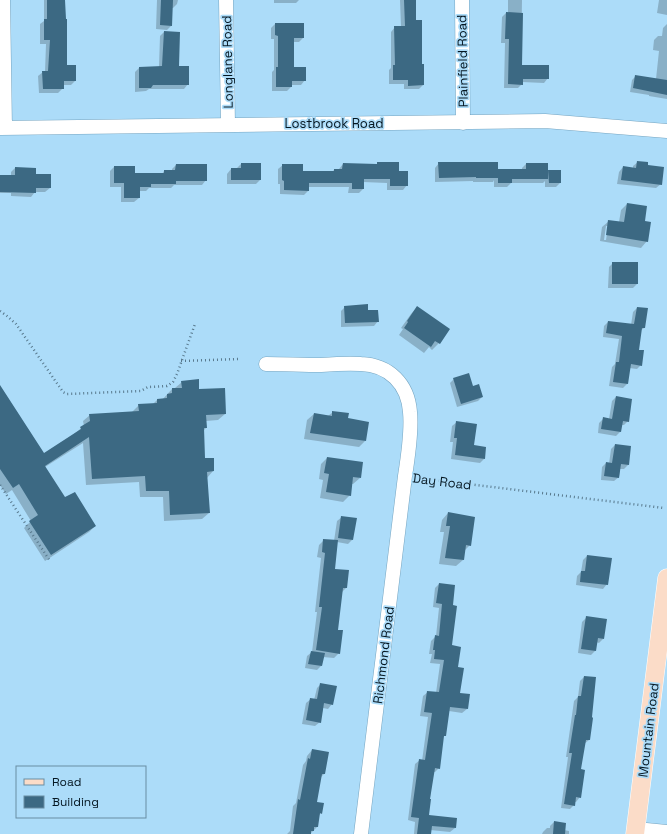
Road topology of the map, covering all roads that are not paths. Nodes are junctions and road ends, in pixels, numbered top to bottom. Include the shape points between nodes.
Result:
1 (3, 0) edge
2 (226, 0) edge
3 (462, 0) edge
4 (463, 123) junction
5 (228, 124) junction
6 (2, 128) edge
7 (667, 131) edge
8 (266, 364) dead end
9 (406, 476) joint
10 (667, 578) edge
11 (636, 832) edge
12 (667, 832) edge
13 (362, 834) edge

1 - 6 street
2 - 5 street, Longlane Road
3 - 4 street, Plainfield Road
4 - 5 street, Lostbrook Road
4 - 7 street, Lostbrook Road via 545,121
5 - 6 street, Lostbrook Road
8 - 9 street, Day Road via 361,364 377,367 391,374 407,394 410,413
9 - 13 street, Richmond Road
10 - 11 main road, Mountain Road
11 - 12 street

